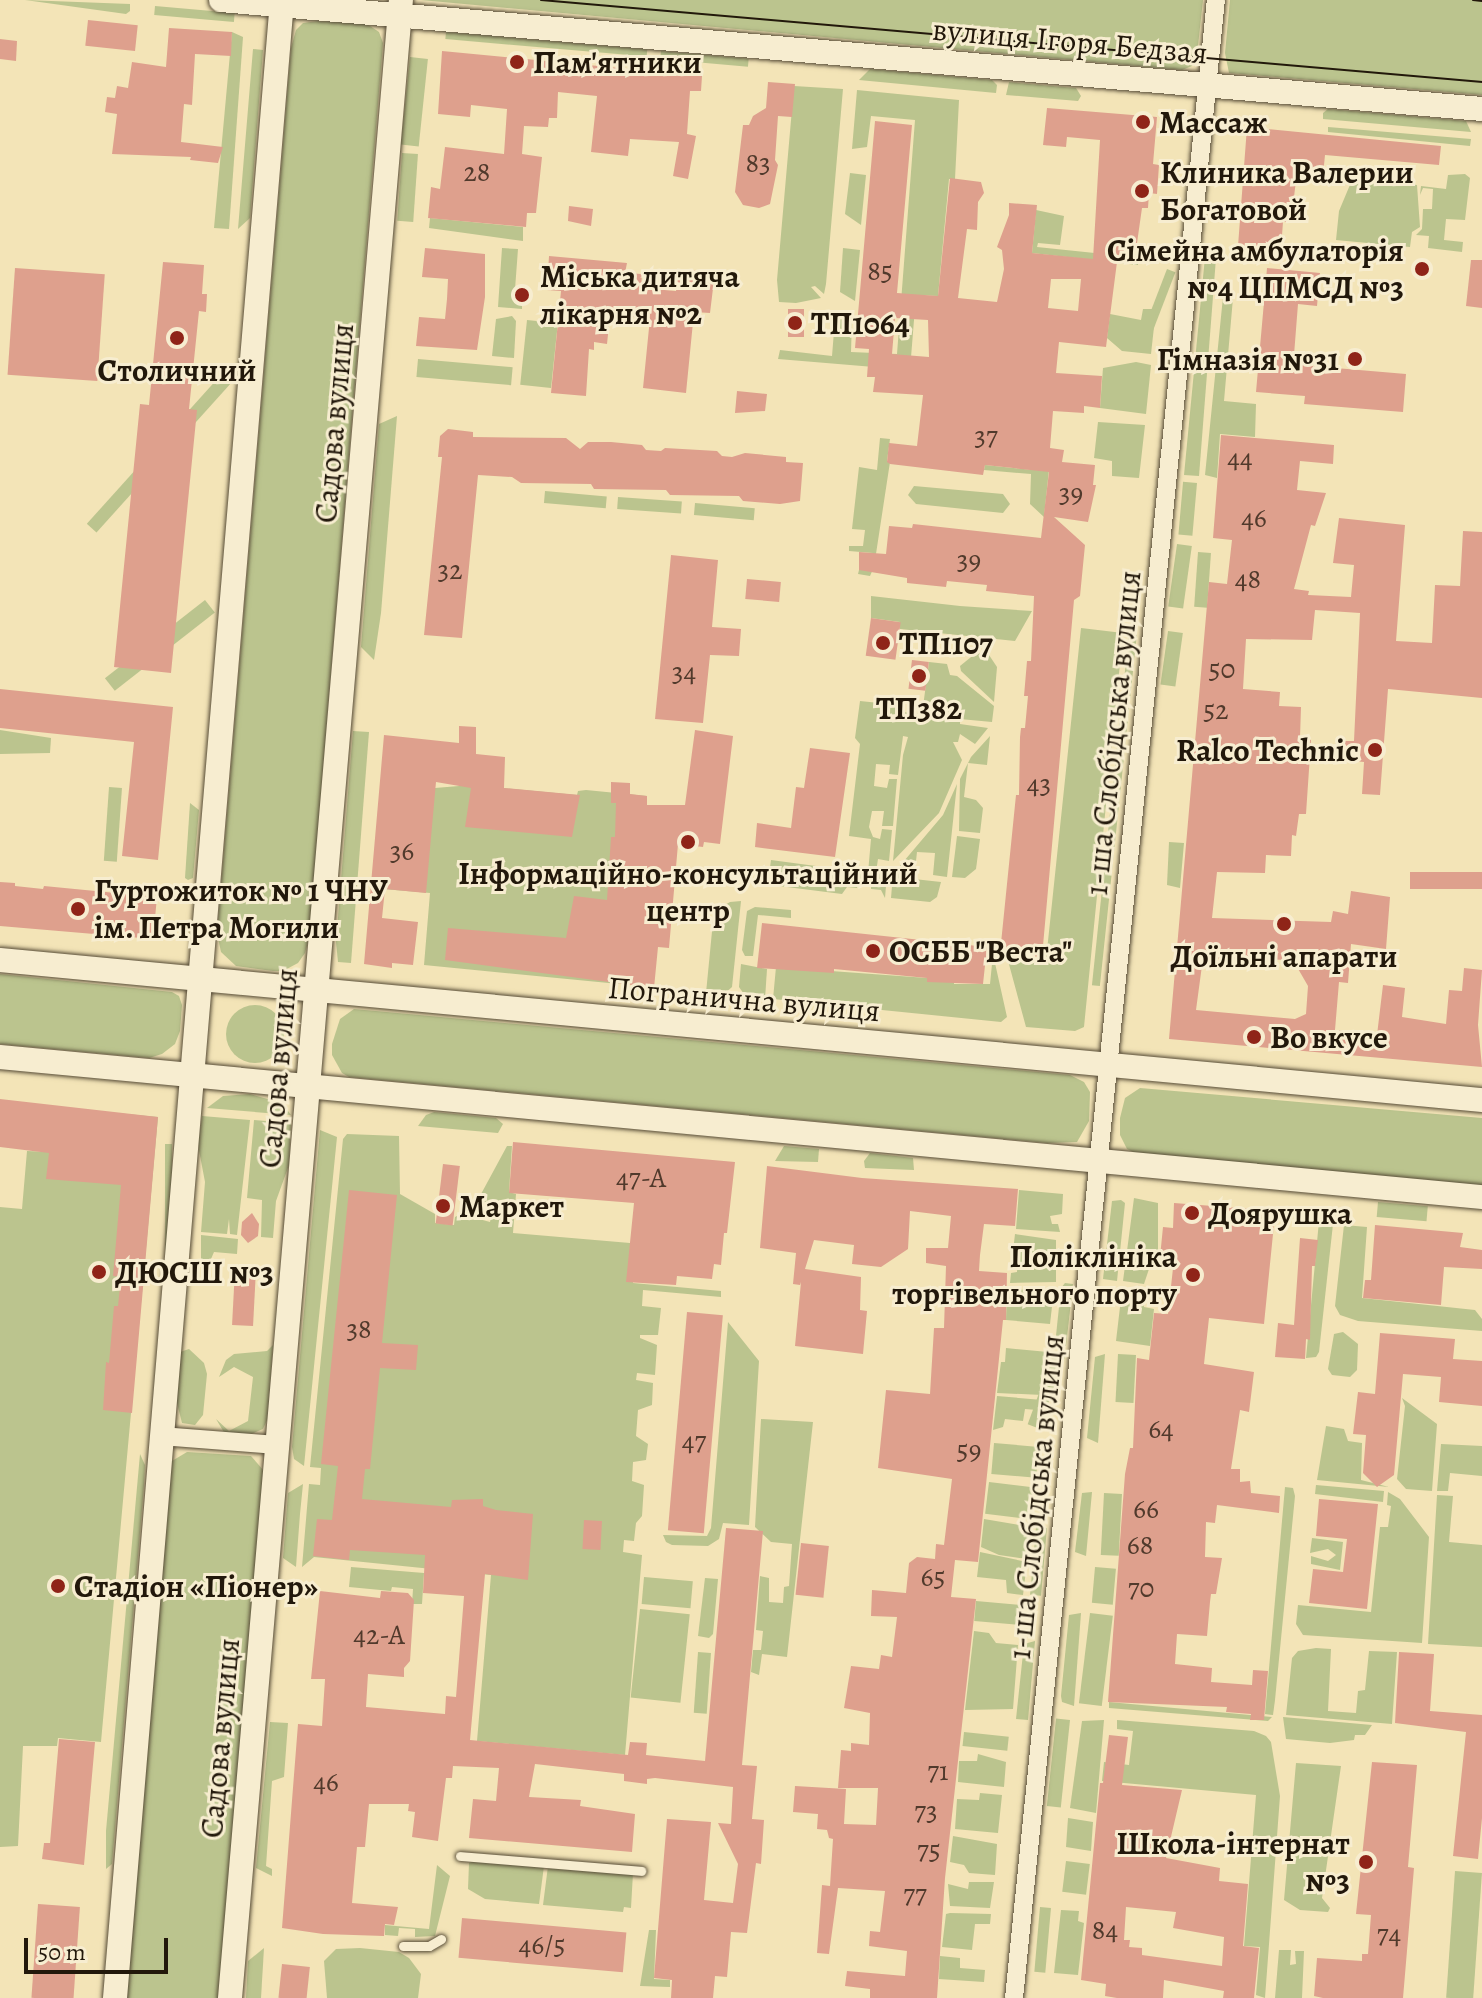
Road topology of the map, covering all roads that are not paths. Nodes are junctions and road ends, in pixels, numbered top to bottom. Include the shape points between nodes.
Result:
1 (221, 0) edge
2 (1216, 0) edge
3 (282, 2) edge
4 (400, 7) edge
5 (1206, 85) junction
6 (1482, 109) edge
7 (0, 960) edge
8 (200, 981) junction
9 (316, 990) junction
10 (0, 1057) edge
11 (1110, 1065) junction
12 (191, 1075) junction
13 (308, 1087) junction
14 (1482, 1100) edge
15 (1100, 1163) junction
16 (1482, 1197) edge
17 (160, 1436) junction
18 (278, 1445) junction
19 (460, 1856) dead end
20 (641, 1871) dead end
21 (441, 1939) dead end
22 (403, 1946) dead end
23 (115, 1998) edge
24 (230, 1998) edge
25 (1014, 1998) edge

1 - 3 main road, вулиця Ігоря Бедзая
2 - 5 street, 1-ша Слобідська вулиця
3 - 4 main road, вулиця Ігоря Бедзая
3 - 8 main road
4 - 5 main road, вулиця Ігоря Бедзая
4 - 9 main road, Садова вулиця
5 - 6 main road, вулиця Ігоря Бедзая
5 - 11 street, 1-ша Слобідська вулиця
7 - 8 main road, Погранична вулиця
8 - 9 main road, Погранична вулиця
8 - 12 main road
9 - 11 main road, Погранична вулиця
9 - 13 main road, Садова вулиця
10 - 12 main road
11 - 14 main road, Погранична вулиця
11 - 15 street, 1-ша Слобідська вулиця
12 - 13 main road
12 - 17 main road
13 - 15 main road
13 - 18 main road, Садова вулиця
15 - 16 main road
15 - 25 street, 1-ша Слобідська вулиця
17 - 18 street
17 - 23 main road
18 - 24 main road, Садова вулиця
19 - 20 lane
21 - 22 lane via 429,1946

